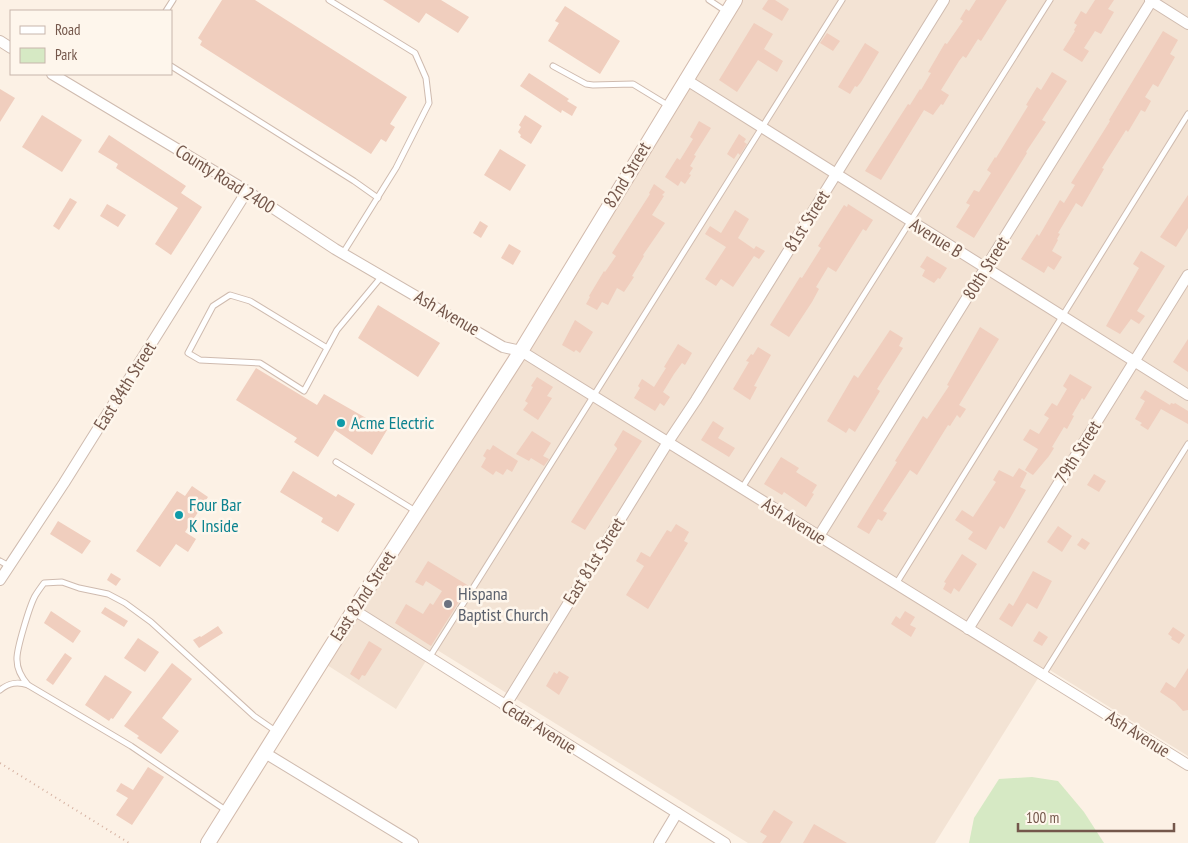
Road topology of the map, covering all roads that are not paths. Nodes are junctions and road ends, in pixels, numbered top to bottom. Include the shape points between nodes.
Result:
1 (329, 0) edge
2 (709, 0) edge
3 (842, 0) edge
4 (944, 0) edge
5 (1050, 0) edge
6 (1151, 0) edge
7 (731, 6) edge
8 (1188, 24) edge
9 (553, 66) dead end
10 (172, 67) edge
11 (54, 75) edge
12 (685, 80) junction
13 (669, 106) junction
14 (1188, 114) edge
15 (762, 128) junction
16 (836, 174) junction
17 (247, 191) junction
18 (378, 198) junction
19 (911, 221) junction
20 (343, 253) junction
21 (986, 268) junction
22 (1188, 275) edge
23 (382, 276) junction
24 (396, 284) joint
25 (1063, 317) junction
26 (327, 348) junction
27 (521, 351) junction
28 (1134, 362) junction
29 (1188, 395) edge
30 (594, 396) junction
31 (668, 442) junction
32 (1188, 444) edge
33 (336, 462) dead end
34 (742, 488) junction
35 (417, 512) junction
36 (819, 536) junction
37 (4, 563) edge
38 (0, 580) edge
39 (896, 584) junction
40 (354, 610) junction
41 (968, 629) junction
42 (429, 658) junction
43 (1043, 675) junction
44 (28, 685) junction
45 (0, 690) edge
46 (505, 706) junction
47 (278, 732) junction
48 (265, 753) junction
49 (1187, 762) edge
50 (228, 812) junction
51 (677, 813) junction
52 (208, 843) edge
53 (413, 843) edge
54 (659, 843) edge
55 (725, 843) edge

1 - 18 lane via 415,53 426,78 429,103
2 - 7 lane
3 - 15 lane
4 - 16 street, 81st Street
5 - 19 lane
6 - 8 street
6 - 21 street, 80th Street
7 - 12 street, 82nd Street
9 - 13 lane via 586,84 633,84
10 - 18 lane
11 - 17 street, County Road 2400
12 - 13 street, 82nd Street
12 - 15 street, Avenue B
13 - 27 street, 82nd Street
14 - 25 lane
15 - 16 street, Avenue B
15 - 30 lane
16 - 19 street, Avenue B
16 - 31 street, 81st Street
17 - 20 street, County Road 2400
17 - 37 street, East 84th Street via 64,483
18 - 20 lane
19 - 21 street, Avenue B
19 - 34 lane
20 - 23 street, County Road 2400
21 - 25 street, Avenue B
21 - 36 street, 80th Street
22 - 28 street, 79th Street
23 - 24 street, County Road 2400
23 - 26 lane via 337,330
24 - 27 street, Ash Avenue via 503,346
25 - 28 street, Avenue B
25 - 39 lane
26 - 26 lane via 304,391 260,363 200,360 188,353 213,306 230,295 250,301
27 - 30 street, Ash Avenue
27 - 35 street, East 82nd Street
28 - 29 street, Avenue B
28 - 41 street, 79th Street
30 - 31 street, Ash Avenue
30 - 42 lane
31 - 34 street, Ash Avenue
31 - 46 street, East 81st Street
32 - 43 lane
33 - 35 lane
34 - 36 street, Ash Avenue
35 - 40 street, East 82nd Street
36 - 39 street, Ash Avenue
37 - 38 street, East 84th Street
39 - 41 street, Ash Avenue
40 - 42 street, Cedar Avenue
40 - 47 street, East 82nd Street
41 - 43 street, Ash Avenue
42 - 46 street, Cedar Avenue
43 - 49 street, Ash Avenue
44 - 45 lane via 13,683
44 - 47 lane via 16,660 34,597 44,583 62,582 108,594 125,603 151,622 254,716
44 - 50 lane via 131,746
46 - 51 street, Cedar Avenue
47 - 48 street, East 82nd Street
48 - 50 street, East 82nd Street
48 - 53 street
50 - 52 street, East 82nd Street
51 - 54 street
51 - 55 street, Cedar Avenue

